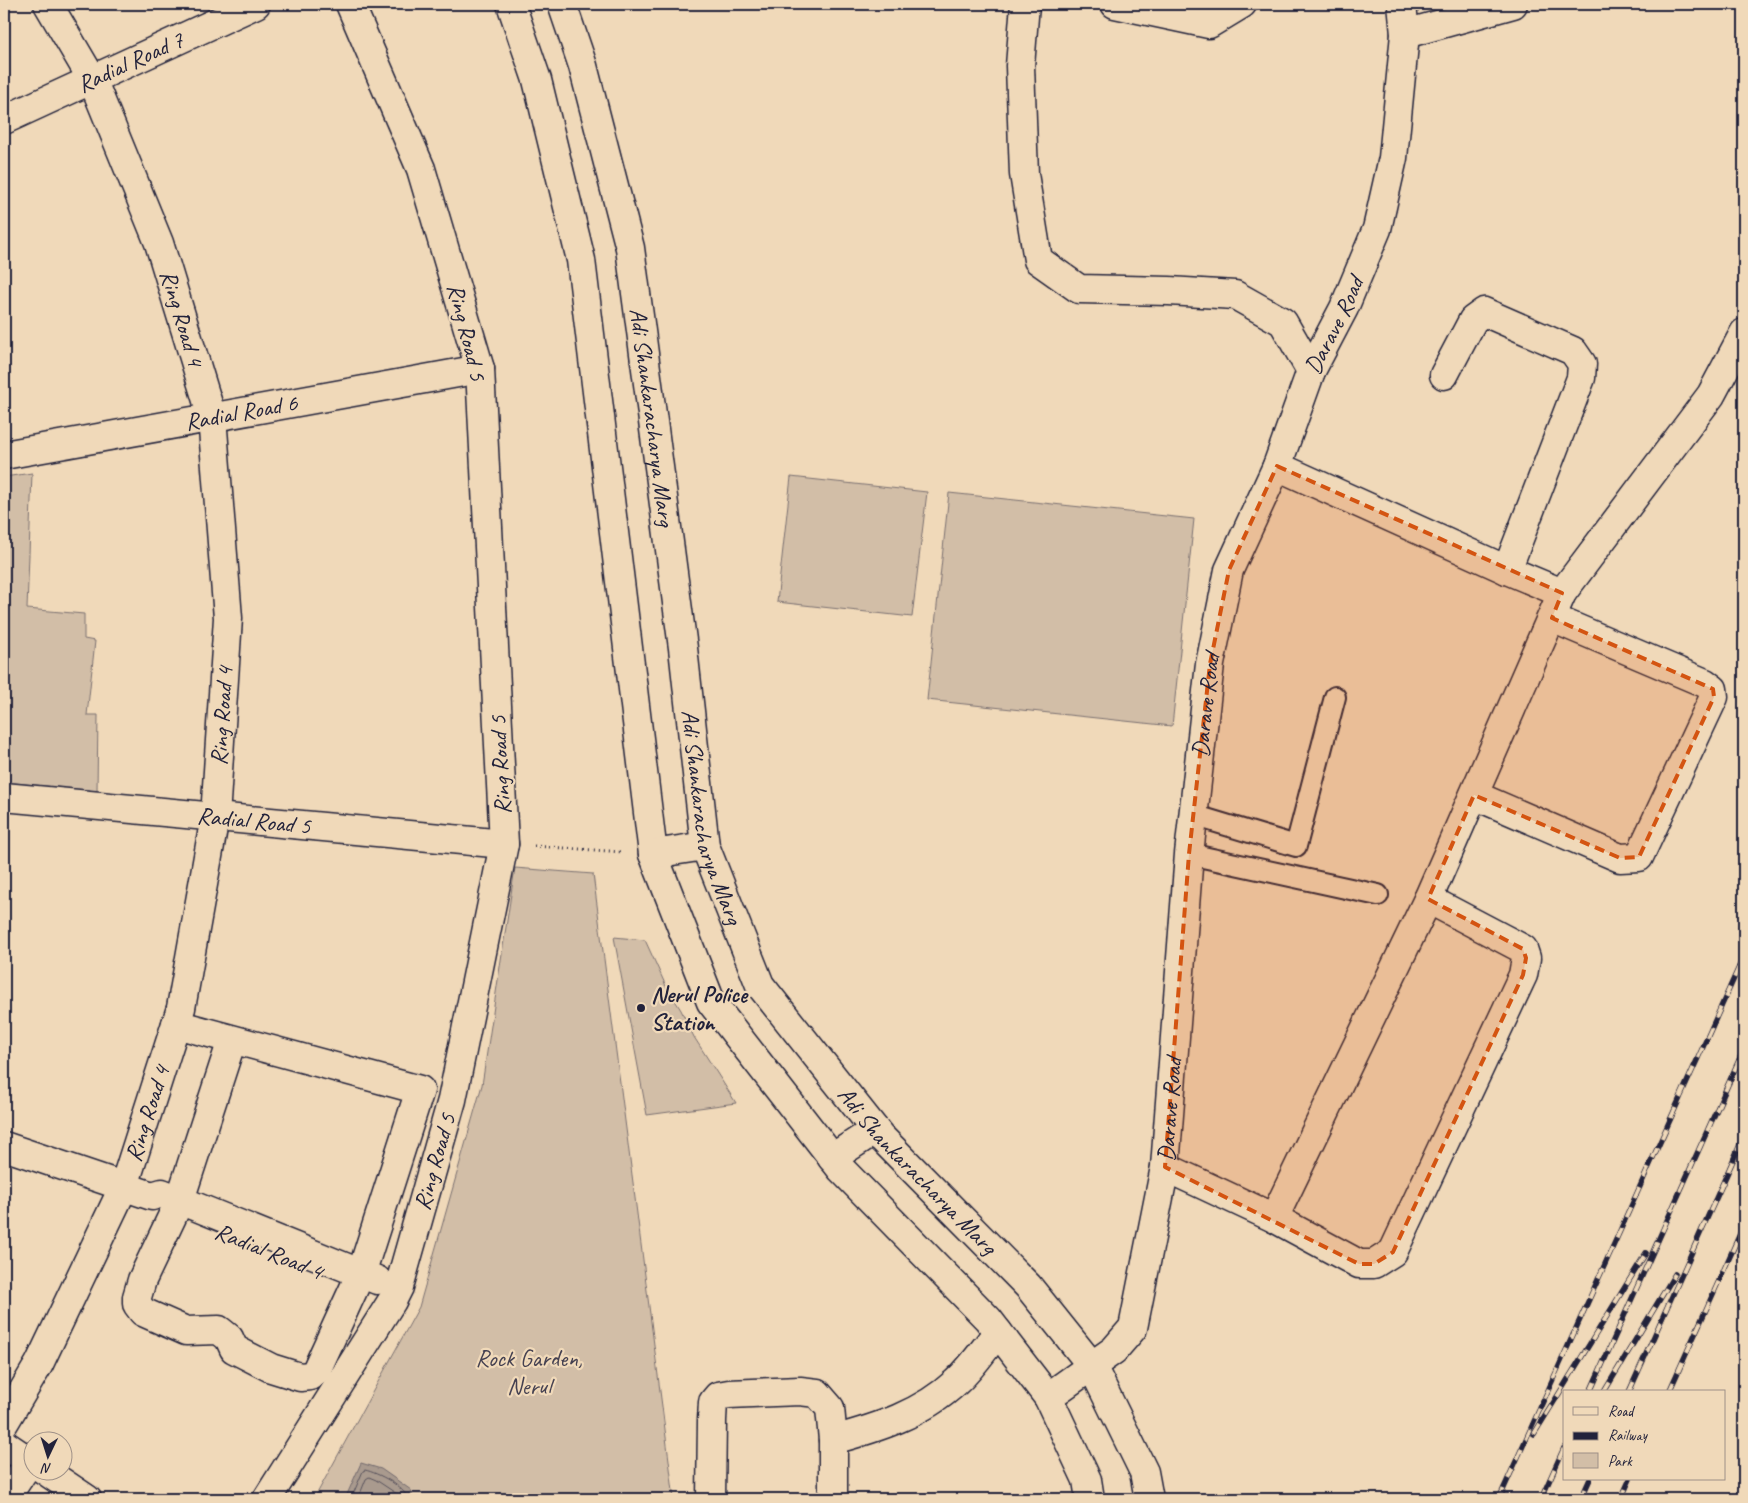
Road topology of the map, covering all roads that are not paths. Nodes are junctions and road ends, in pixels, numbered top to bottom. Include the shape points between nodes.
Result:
1 (48, 4) edge
2 (256, 4) edge
3 (350, 4) edge
4 (511, 4) edge
5 (562, 4) edge
6 (1025, 4) edge
7 (1116, 4) edge
8 (1242, 4) edge
9 (1402, 4) edge
10 (1514, 4) edge
11 (1405, 34) junction
12 (92, 79) junction
13 (4, 120) edge
14 (1744, 333) edge
15 (480, 369) junction
16 (1311, 371) junction
17 (1444, 375) dead end
18 (212, 417) junction
19 (4, 455) edge
20 (1277, 466) junction
21 (1507, 570) junction
22 (1562, 593) junction
23 (1552, 618) junction
24 (1335, 697) dead end
25 (1474, 795) junction
26 (4, 797) edge
27 (1193, 815) junction
28 (215, 817) junction
29 (504, 844) junction
30 (705, 846) junction
31 (653, 854) junction
32 (1189, 854) junction
33 (1378, 895) dead end
34 (1428, 899) junction
35 (176, 1024) junction
36 (232, 1040) junction
37 (420, 1090) junction
38 (452, 1100) junction
39 (875, 1130) junction
40 (4, 1146) edge
41 (832, 1158) junction
42 (1166, 1168) junction
43 (124, 1186) junction
44 (188, 1211) junction
45 (1274, 1218) junction
46 (358, 1280) junction
47 (396, 1294) junction
48 (998, 1332) junction
49 (1092, 1366) junction
50 (1048, 1397) junction
51 (4, 1423) edge
52 (833, 1440) junction
53 (4, 1444) edge
54 (22, 1456) edge
55 (22, 1480) edge
56 (58, 1480) edge
57 (5, 1499) edge
58 (87, 1499) edge
59 (267, 1499) edge
60 (711, 1499) edge
61 (833, 1499) edge
62 (1090, 1499) edge
63 (1149, 1499) edge

1 - 12 street, Ring Road 4
2 - 12 street, Radial Road 7
3 - 15 street, Ring Road 5 via 422,169
4 - 31 street, Adi Shankaracharya Marg via 538,80 581,260
5 - 30 street, Adi Shankaracharya Marg via 583,66 630,248
6 - 16 street via 1020,66 1024,164 1038,260 1079,290 1235,295 1283,322
7 - 8 street via 1209,24
9 - 11 street, Darave Road
10 - 11 street
11 - 16 street, Darave Road via 1393,158 1376,228 1344,308
12 - 13 street, Radial Road 7
12 - 18 street, Ring Road 4 via 159,242
14 - 22 street via 1711,395
15 - 18 street, Radial Road 6
15 - 29 street, Ring Road 5
16 - 20 street, Darave Road
17 - 21 street via 1474,320 1484,312 1573,352 1582,364 1581,378
18 - 19 street, Radial Road 6
18 - 28 street, Ring Road 4 via 228,618
20 - 21 street
20 - 27 street, Darave Road via 1229,570 1210,664
21 - 22 street
22 - 23 street
23 - 25 street
23 - 25 street via 1705,683 1713,690 1714,697 1639,857 1620,858
24 - 27 lane via 1296,846
25 - 34 street
26 - 28 street, Radial Road 5
27 - 32 street, Darave Road
28 - 29 street, Radial Road 5
28 - 35 street, Ring Road 4
29 - 38 street, Ring Road 5
30 - 31 street
30 - 39 street, Adi Shankaracharya Marg via 760,985
31 - 41 street, Adi Shankaracharya Marg via 711,1002
32 - 33 lane
32 - 42 street, Darave Road
34 - 45 street
34 - 45 street via 1523,949 1526,958 1523,975 1393,1252 1374,1264 1359,1264
35 - 36 street
35 - 43 street, Ring Road 4
36 - 37 street
36 - 44 street
37 - 38 street
37 - 46 street
38 - 47 street, Ring Road 5
39 - 41 street
39 - 49 street, Adi Shankaracharya Marg via 1028,1286
40 - 43 street
41 - 48 street, Adi Shankaracharya Marg
42 - 45 street
42 - 49 street, Darave Road via 1133,1328 1114,1350
43 - 44 street, Radial Road 4 via 152,1196 157,1206
43 - 51 street, Ring Road 4 via 39,1364
44 - 46 street, Radial Road 4
44 - 46 street via 142,1280 136,1304 143,1312 186,1331 219,1330 229,1338 234,1349 271,1368 300,1377 310,1376 316,1371
46 - 47 street, Radial Road 4
47 - 59 street, Ring Road 5
48 - 50 street, Adi Shankaracharya Marg
48 - 52 street via 957,1381 928,1404 894,1422
49 - 50 street, Darave Road
49 - 63 street, Adi Shankaracharya Marg via 1144,1472
50 - 62 street, Adi Shankaracharya Marg via 1087,1480
52 - 60 street via 830,1408 817,1393 800,1391 718,1396 713,1402
52 - 61 street
53 - 54 street
55 - 57 street
56 - 58 street

